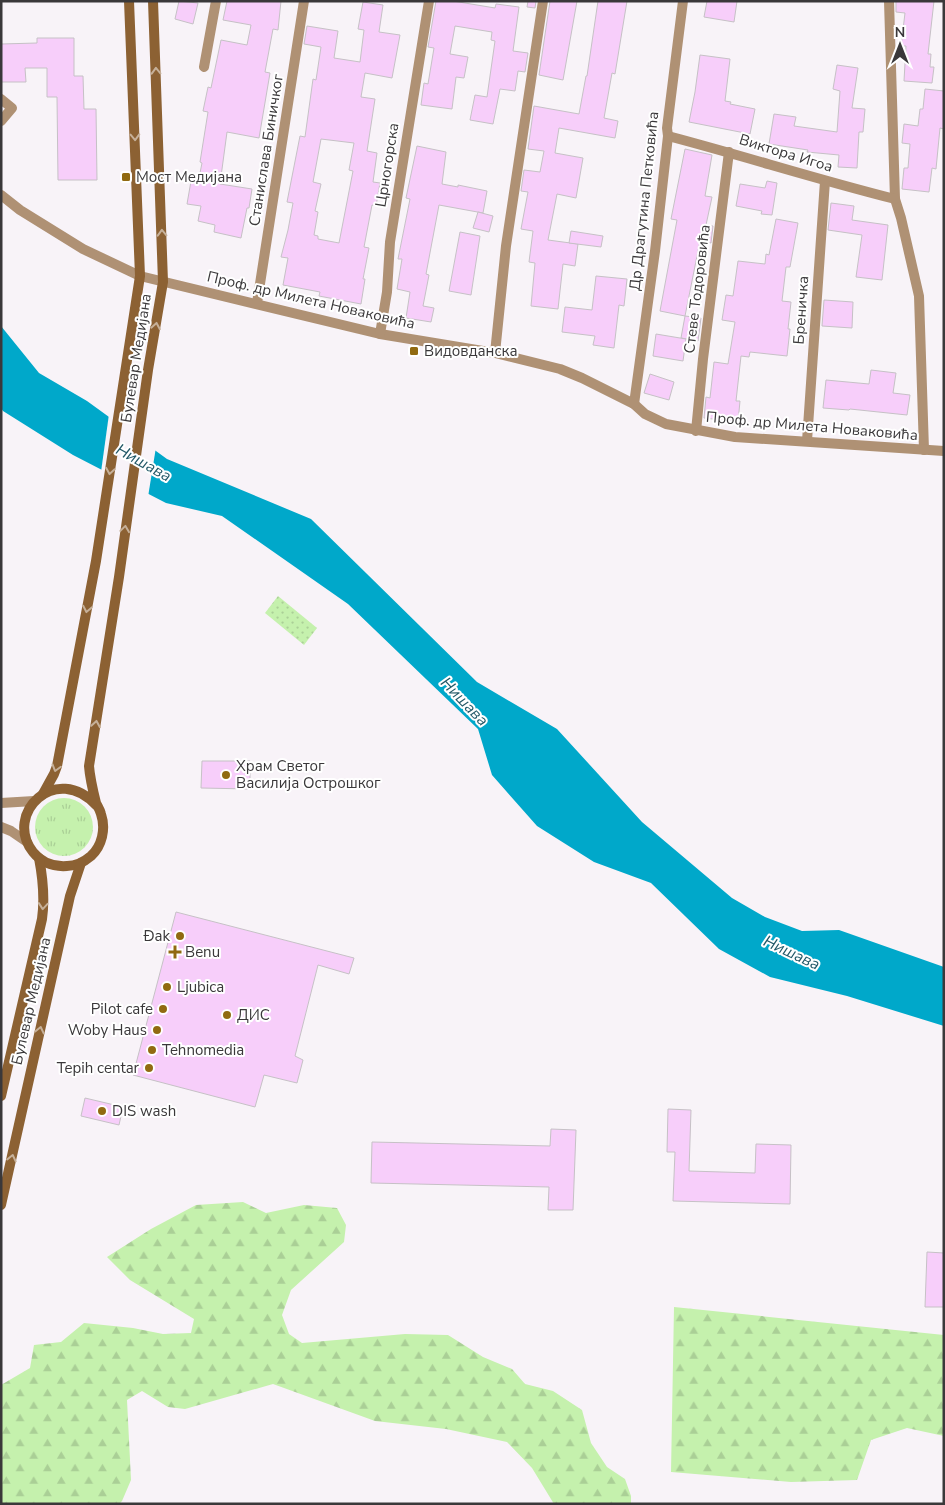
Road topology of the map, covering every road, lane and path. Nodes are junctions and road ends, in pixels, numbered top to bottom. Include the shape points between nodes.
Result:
1 (129, 1) edge
2 (153, 1) edge
3 (216, 1) edge
4 (304, 1) edge
5 (429, 1) edge
6 (543, 1) edge
7 (683, 1) edge
8 (888, 1) edge
9 (204, 67) dead end
10 (1, 99) edge
11 (1, 120) edge
12 (668, 136) junction
13 (729, 152) junction
14 (824, 182) junction
15 (1, 195) edge
16 (895, 199) junction
17 (140, 276) junction
18 (163, 282) junction
19 (257, 303) junction
20 (380, 334) junction
21 (495, 352) junction
22 (634, 404) junction
23 (696, 431) junction
24 (807, 441) junction
25 (924, 450) junction
26 (944, 451) edge
27 (42, 794) junction
28 (34, 801) junction
29 (1, 803) edge
30 (97, 806) junction
31 (1, 827) edge
32 (27, 842) junction
33 (39, 858) junction
34 (81, 863) junction
35 (1, 1096) edge
36 (1, 1205) edge

1 -> 17 main road, Булевар Медијана
18 -> 2 main road, Булевар Медијана
3 - 9 street
4 - 19 street, Станислава Биничког
5 - 20 street, Црногорска via 390,242 388,292
6 - 21 street via 506,246
7 - 12 street, Др Драгутина Петковића
8 - 16 street
10 - 11 street via 12,108
12 - 13 street, Виктора Игоа
12 - 22 street, Др Драгутина Петковића
13 - 14 street, Виктора Игоа
13 - 23 street, Стеве Тодоровића
14 - 16 street, Виктора Игоа
14 - 24 street, Бреничка
15 - 17 street, Булевар Медијана via 83,249
16 - 25 street via 919,296
17 - 18 street, Проф. др Милета Новаковића
17 -> 27 main road, Булевар Медијана via 96,561 57,766
18 - 19 street, Проф. др Милета Новаковића
30 -> 18 main road, Булевар Медијана via 89,766
19 - 20 street, Проф. др Милета Новаковића
20 - 21 street, Проф. др Милета Новаковића
21 - 22 street, Проф. др Милета Новаковића via 560,369
22 - 23 street, Проф. др Милета Новаковића via 645,414 666,424
23 - 24 street, Проф. др Милета Новаковића
24 - 25 street, Проф. др Милета Новаковића
25 - 26 street, Проф. др Милета Новаковића
27 - 28 main road, Булевар Медијана
27 - 30 main road, Булевар Медијана via 54,789 78,790
28 - 29 street
28 - 32 main road, Булевар Медијана via 25,821
30 - 34 main road, Булевар Медијана via 103,822 102,840 93,854
31 - 32 street
32 - 33 main road, Булевар Медијана
33 - 34 main road via 59,866
33 -> 35 main road, Булевар Медијана via 44,888 42,919
36 -> 34 main road, Булевар Медијана via 70,896

